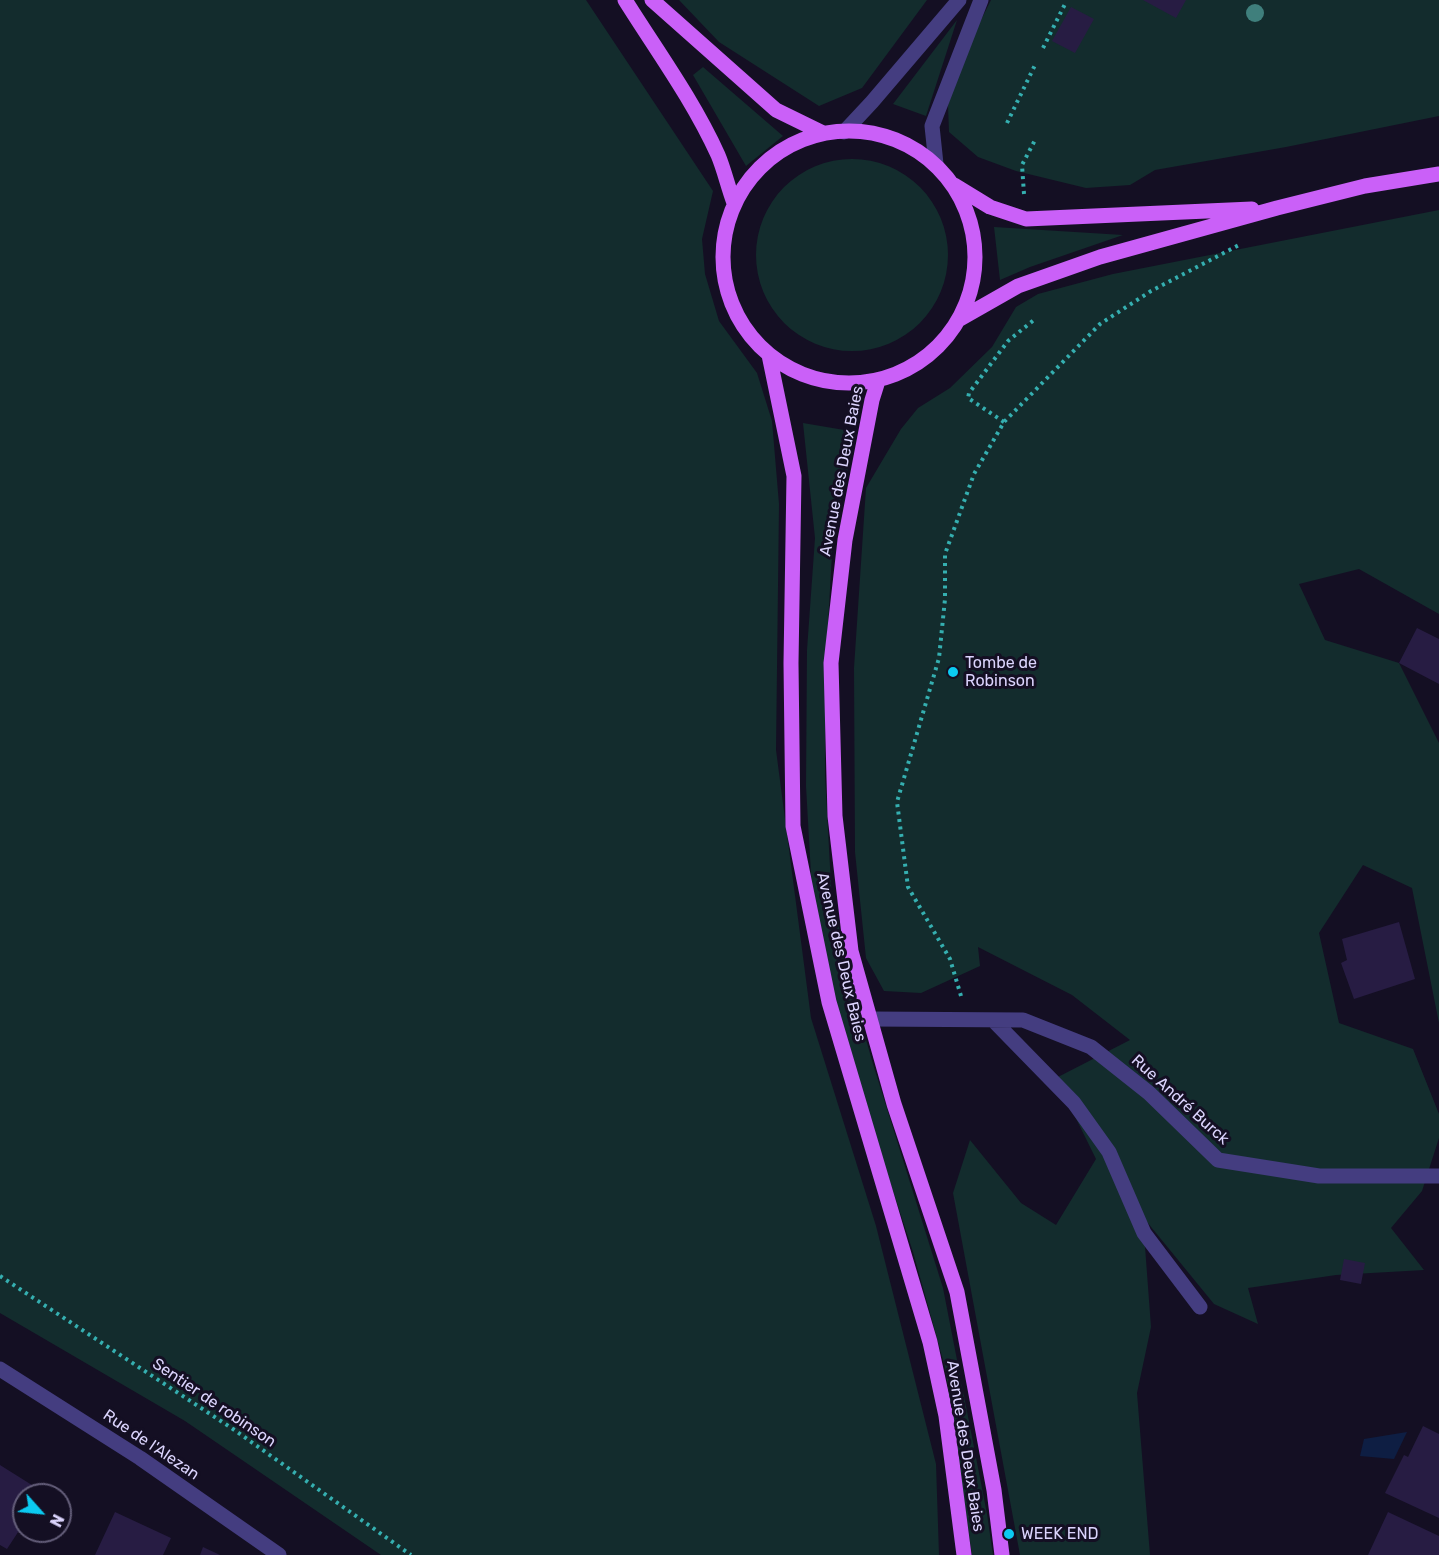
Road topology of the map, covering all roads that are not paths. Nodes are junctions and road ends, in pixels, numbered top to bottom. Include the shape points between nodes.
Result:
1 (625, 0) edge
2 (652, 0) edge
3 (959, 0) edge
4 (981, 0) edge
5 (844, 132) junction
6 (823, 133) junction
7 (936, 164) junction
8 (1439, 174) edge
9 (954, 185) junction
10 (734, 203) junction
11 (1277, 208) junction
12 (960, 319) junction
13 (769, 356) junction
14 (878, 381) junction
15 (871, 1019) junction
16 (993, 1020) junction
17 (1439, 1176) edge
18 (1200, 1307) dead end
19 (0, 1369) edge
20 (279, 1555) edge
21 (964, 1555) edge
22 (1002, 1555) edge

1 - 10 main road via 698,115 719,157
2 - 6 main road via 776,110
3 - 5 street
4 - 7 street via 933,126
5 - 6 main road
5 - 7 main road via 863,130 903,141
6 - 10 main road via 786,146 756,171
7 - 9 main road
8 - 11 main road via 1365,186
9 - 11 main road via 990,207 1026,219
9 - 12 main road via 970,216 976,251 972,286
10 - 13 main road via 723,243 725,285 741,324
11 - 12 main road via 1100,257 1018,286
12 - 14 main road via 938,347 910,368
13 - 14 main road via 802,375 830,382
13 - 21 main road, Avenue des Deux Baies via 794,476 793,826 829,1002 930,1342 946,1416
14 - 15 main road, Avenue des Deux Baies via 845,540 831,663 835,816 851,951
15 - 16 street, Rue André Burck
15 - 22 main road, Avenue des Deux Baies via 894,1104 957,1292 994,1490
16 - 17 street, Rue André Burck via 1023,1020 1091,1047 1149,1092 1218,1160 1319,1176
16 - 18 street via 1074,1103 1109,1152 1144,1233
19 - 20 street, Rue de l'Alezan via 140,1458

